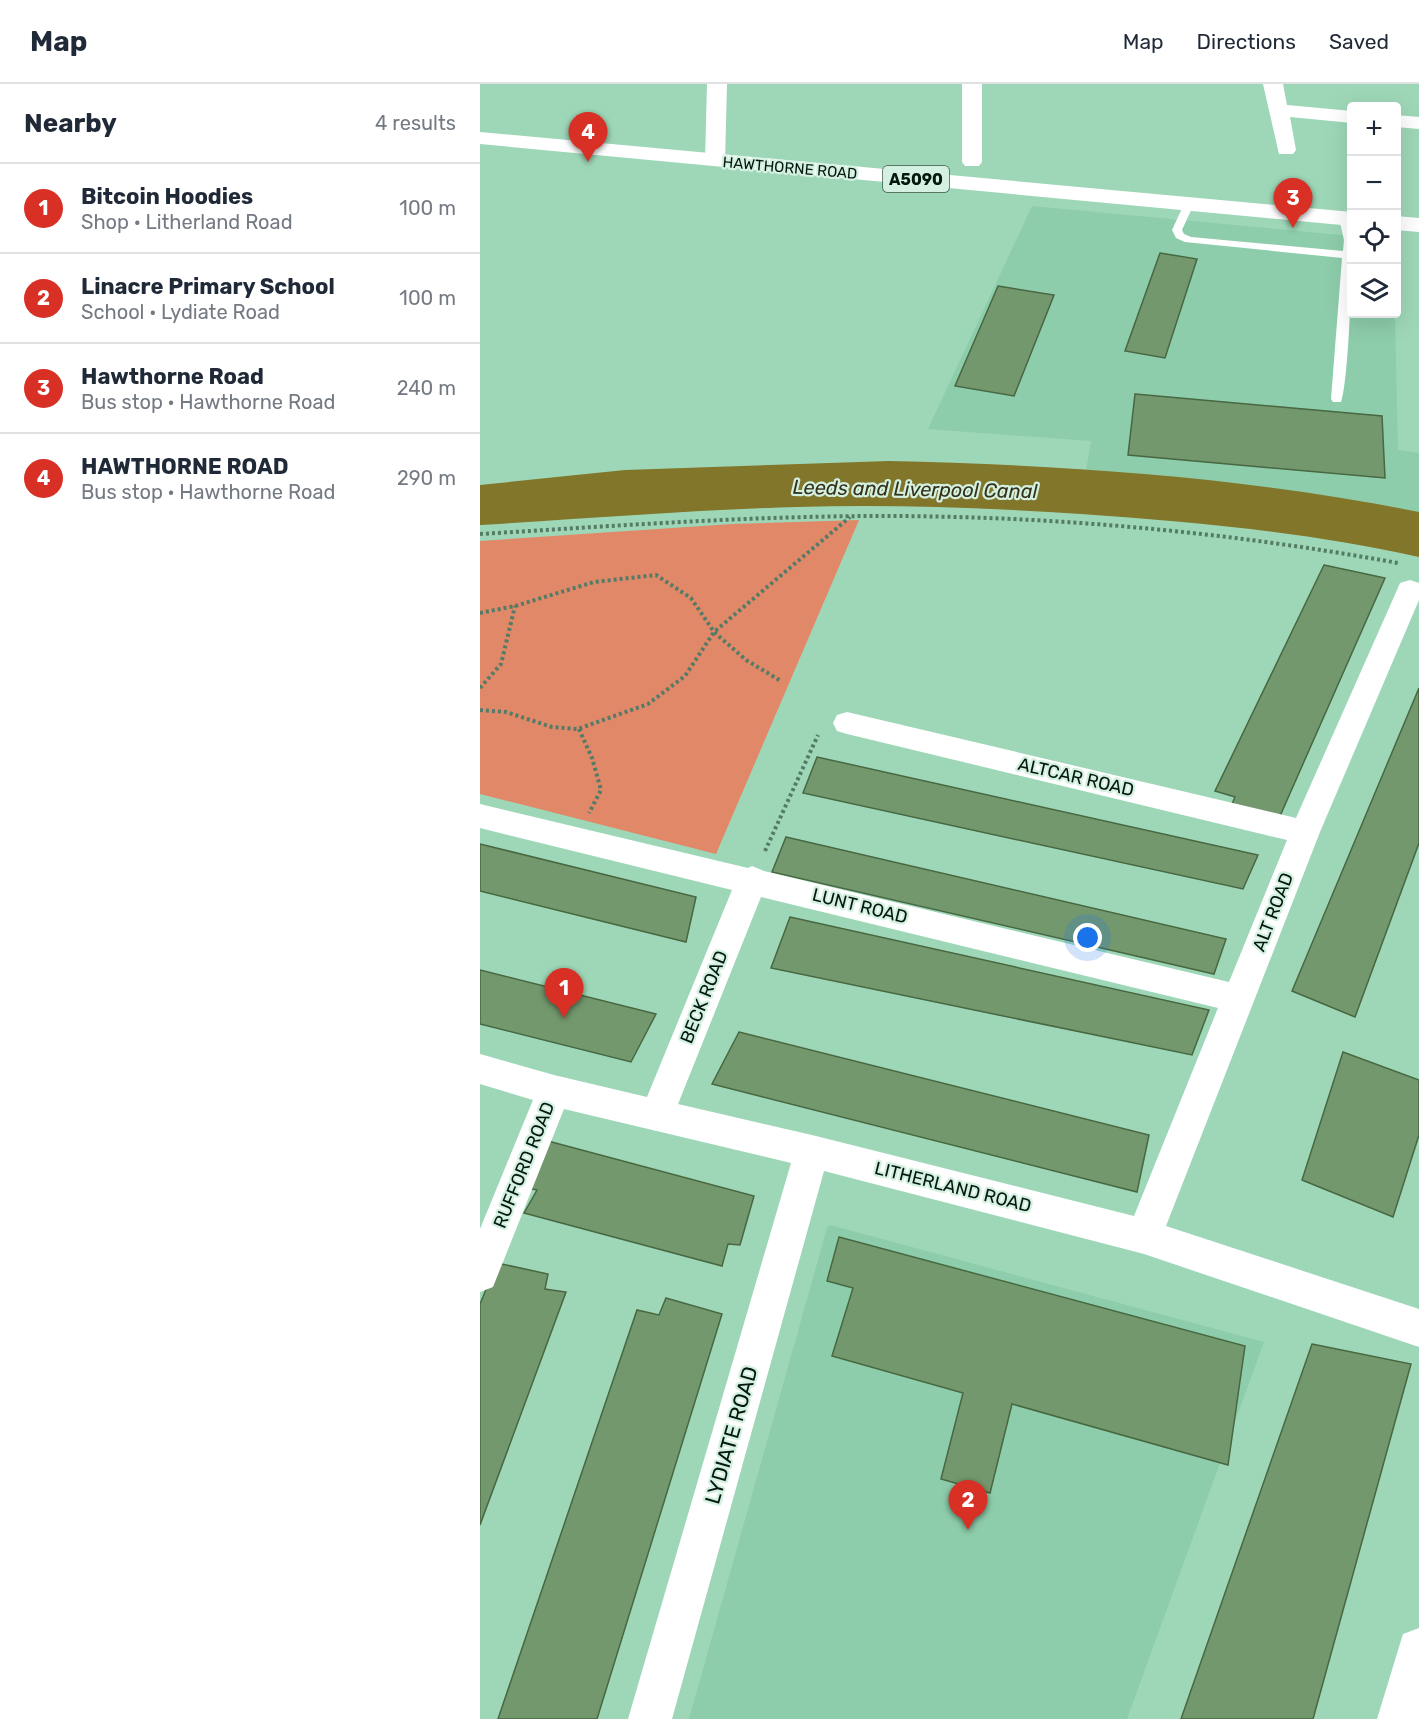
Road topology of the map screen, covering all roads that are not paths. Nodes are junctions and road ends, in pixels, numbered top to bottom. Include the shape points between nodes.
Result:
1 (717, 84) edge
2 (972, 84) edge
3 (1273, 84) edge
4 (1278, 110) junction
5 (1347, 117) edge
6 (1401, 121) edge
7 (1419, 123) edge
8 (480, 138) edge
9 (1286, 150) dead end
10 (716, 161) junction
11 (972, 162) dead end
12 (1189, 204) junction
13 (1347, 218) edge
14 (1401, 223) edge
15 (1419, 225) edge
16 (1347, 255) joint
17 (1337, 399) dead end
18 (1409, 578) road end
19 (848, 723) road end
20 (480, 816) edge
21 (1305, 832) junction
22 (752, 879) junction
23 (1239, 999) junction
24 (480, 1069) edge
25 (555, 1091) junction
26 (656, 1116) junction
27 (812, 1151) junction
28 (1144, 1236) junction
29 (480, 1274) edge
30 (1419, 1328) edge
31 (1419, 1650) edge
32 (650, 1719) edge
33 (1400, 1719) edge

1 - 10 street
2 - 11 street
3 - 4 street
4 - 5 street
4 - 9 street
6 - 7 street
8 - 10 main road, HAWTHORNE ROAD / A5090
10 - 12 main road, HAWTHORNE ROAD / A5090
12 - 13 main road, HAWTHORNE ROAD / A5090
12 - 16 lane via 1177,230 1189,240
14 - 15 main road
16 - 17 lane
18 - 21 street, ALT ROAD
19 - 21 street, ALTCAR ROAD
20 - 22 street, LUNT ROAD
21 - 23 street, ALT ROAD
22 - 23 street, LUNT ROAD
22 - 26 street, BECK ROAD
23 - 28 street, ALT ROAD
24 - 25 street, LITHERLAND ROAD
25 - 26 street, LITHERLAND ROAD
25 - 29 street, RUFFORD ROAD
26 - 27 street, LITHERLAND ROAD
27 - 28 street, LITHERLAND ROAD
27 - 32 street, LYDIATE ROAD
28 - 30 street, LITHERLAND ROAD
31 - 33 main road

